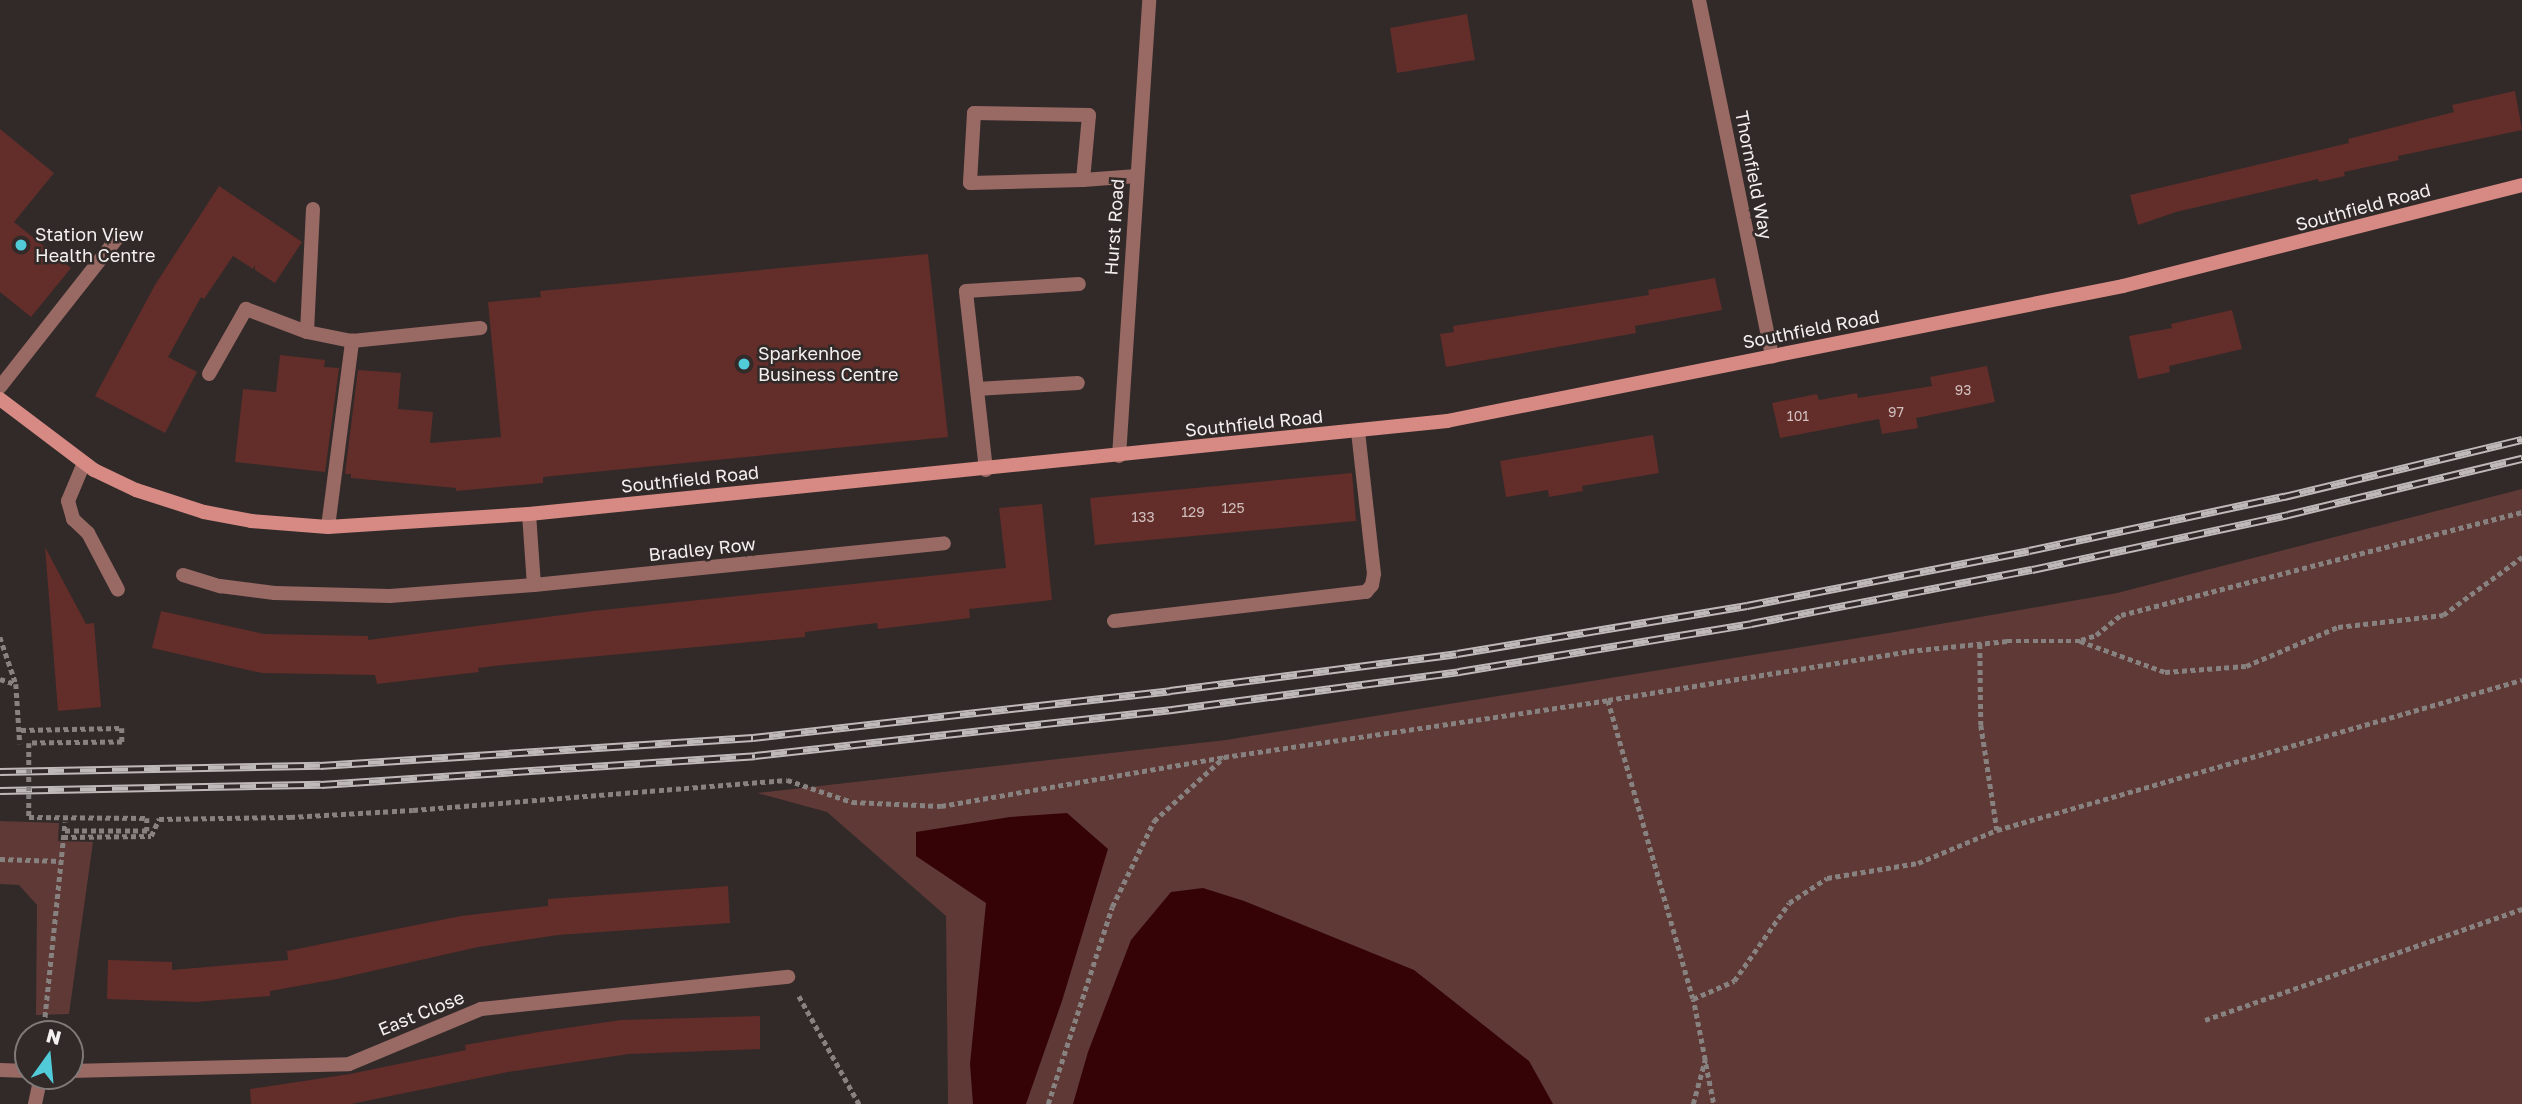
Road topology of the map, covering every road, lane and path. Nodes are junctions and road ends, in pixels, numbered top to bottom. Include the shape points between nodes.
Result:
1 (1149, 0) edge
2 (1699, 0) edge
3 (1137, 176) junction
4 (1083, 180) junction
5 (2522, 185) edge
6 (313, 209) dead end
7 (119, 236) dead end
8 (1079, 284) dead end
9 (480, 328) dead end
10 (307, 332) junction
11 (352, 341) junction
12 (1772, 357) junction
13 (209, 374) dead end
14 (1078, 383) dead end
15 (0, 387) edge
16 (976, 389) junction
17 (0, 398) edge
18 (1358, 432) junction
19 (1119, 456) junction
20 (84, 463) junction
21 (986, 470) junction
22 (2522, 512) edge
23 (529, 514) junction
24 (328, 527) junction
25 (944, 543) dead end
26 (2522, 557) edge
27 (183, 575) dead end
28 (534, 585) junction
29 (118, 590) dead end
30 (1114, 621) dead end
31 (0, 637) edge
32 (2080, 641) junction
33 (1980, 644) junction
34 (0, 679) edge
35 (2522, 680) edge
36 (16, 684) junction
37 (1608, 700) junction
38 (21, 730) junction
39 (20, 744) dead end
40 (1224, 757) junction
41 (65, 822) dead end
42 (1997, 830) junction
43 (64, 831) junction
44 (63, 837) junction
45 (0, 859) edge
46 (61, 862) junction
47 (2522, 909) edge
48 (788, 977) joint
49 (1693, 999) junction
50 (44, 1020) edge
51 (2205, 1020) dead end
52 (1705, 1060) junction
53 (84, 1071) edge
54 (859, 1104) edge
55 (1048, 1104) edge
56 (1693, 1104) edge
57 (1714, 1104) edge

1 - 3 street, Hurst Road
2 - 12 street, Thornfield Way
3 - 4 street
3 - 19 street, Hurst Road
4 - 4 street via 970,183 974,113 1089,115
5 - 12 main road, Southfield Road via 2123,286
6 - 10 street
7 - 15 street
8 - 16 street via 967,291
9 - 11 street
10 - 11 street
10 - 13 street via 246,309
11 - 24 street
12 - 18 main road, Southfield Road via 1447,421
14 - 16 street
16 - 21 street
17 - 20 main road, Southfield Road
18 - 19 main road, Southfield Road
18 - 30 street via 1374,574 1366,592
19 - 21 main road, Southfield Road
20 - 24 main road, Southfield Road via 136,490 204,512
20 - 29 street via 68,501 73,519 88,533
21 - 23 main road, Southfield Road
22 - 32 path via 2121,615 2096,635
23 - 24 main road, Southfield Road
23 - 28 street
25 - 28 street, Bradley Row
26 - 32 path via 2443,615 2338,627 2246,666 2165,672
27 - 28 street, Bradley Row via 219,586 275,593 390,596
31 - 36 path
32 - 33 path
33 - 37 path via 1909,651
33 - 42 path via 1981,725
34 - 36 path
35 - 42 path
36 - 38 path
37 - 40 path
37 - 49 path
38 - 39 path
38 - 43 path, bridge via 122,728 122,742 29,743 29,817 146,818 146,831
40 - 44 path via 941,806 852,802 787,780 399,811 159,819 151,836
40 - 55 path via 1154,821 1112,907
41 - 43 path
42 - 49 path via 1918,863 1827,877 1789,903 1734,981
43 - 44 path
44 - 46 path
45 - 46 path
46 - 50 path
47 - 51 path
48 - 53 street, East Close via 481,1009 349,1064
48 - 54 path
49 - 52 path
52 - 56 path
52 - 57 path

